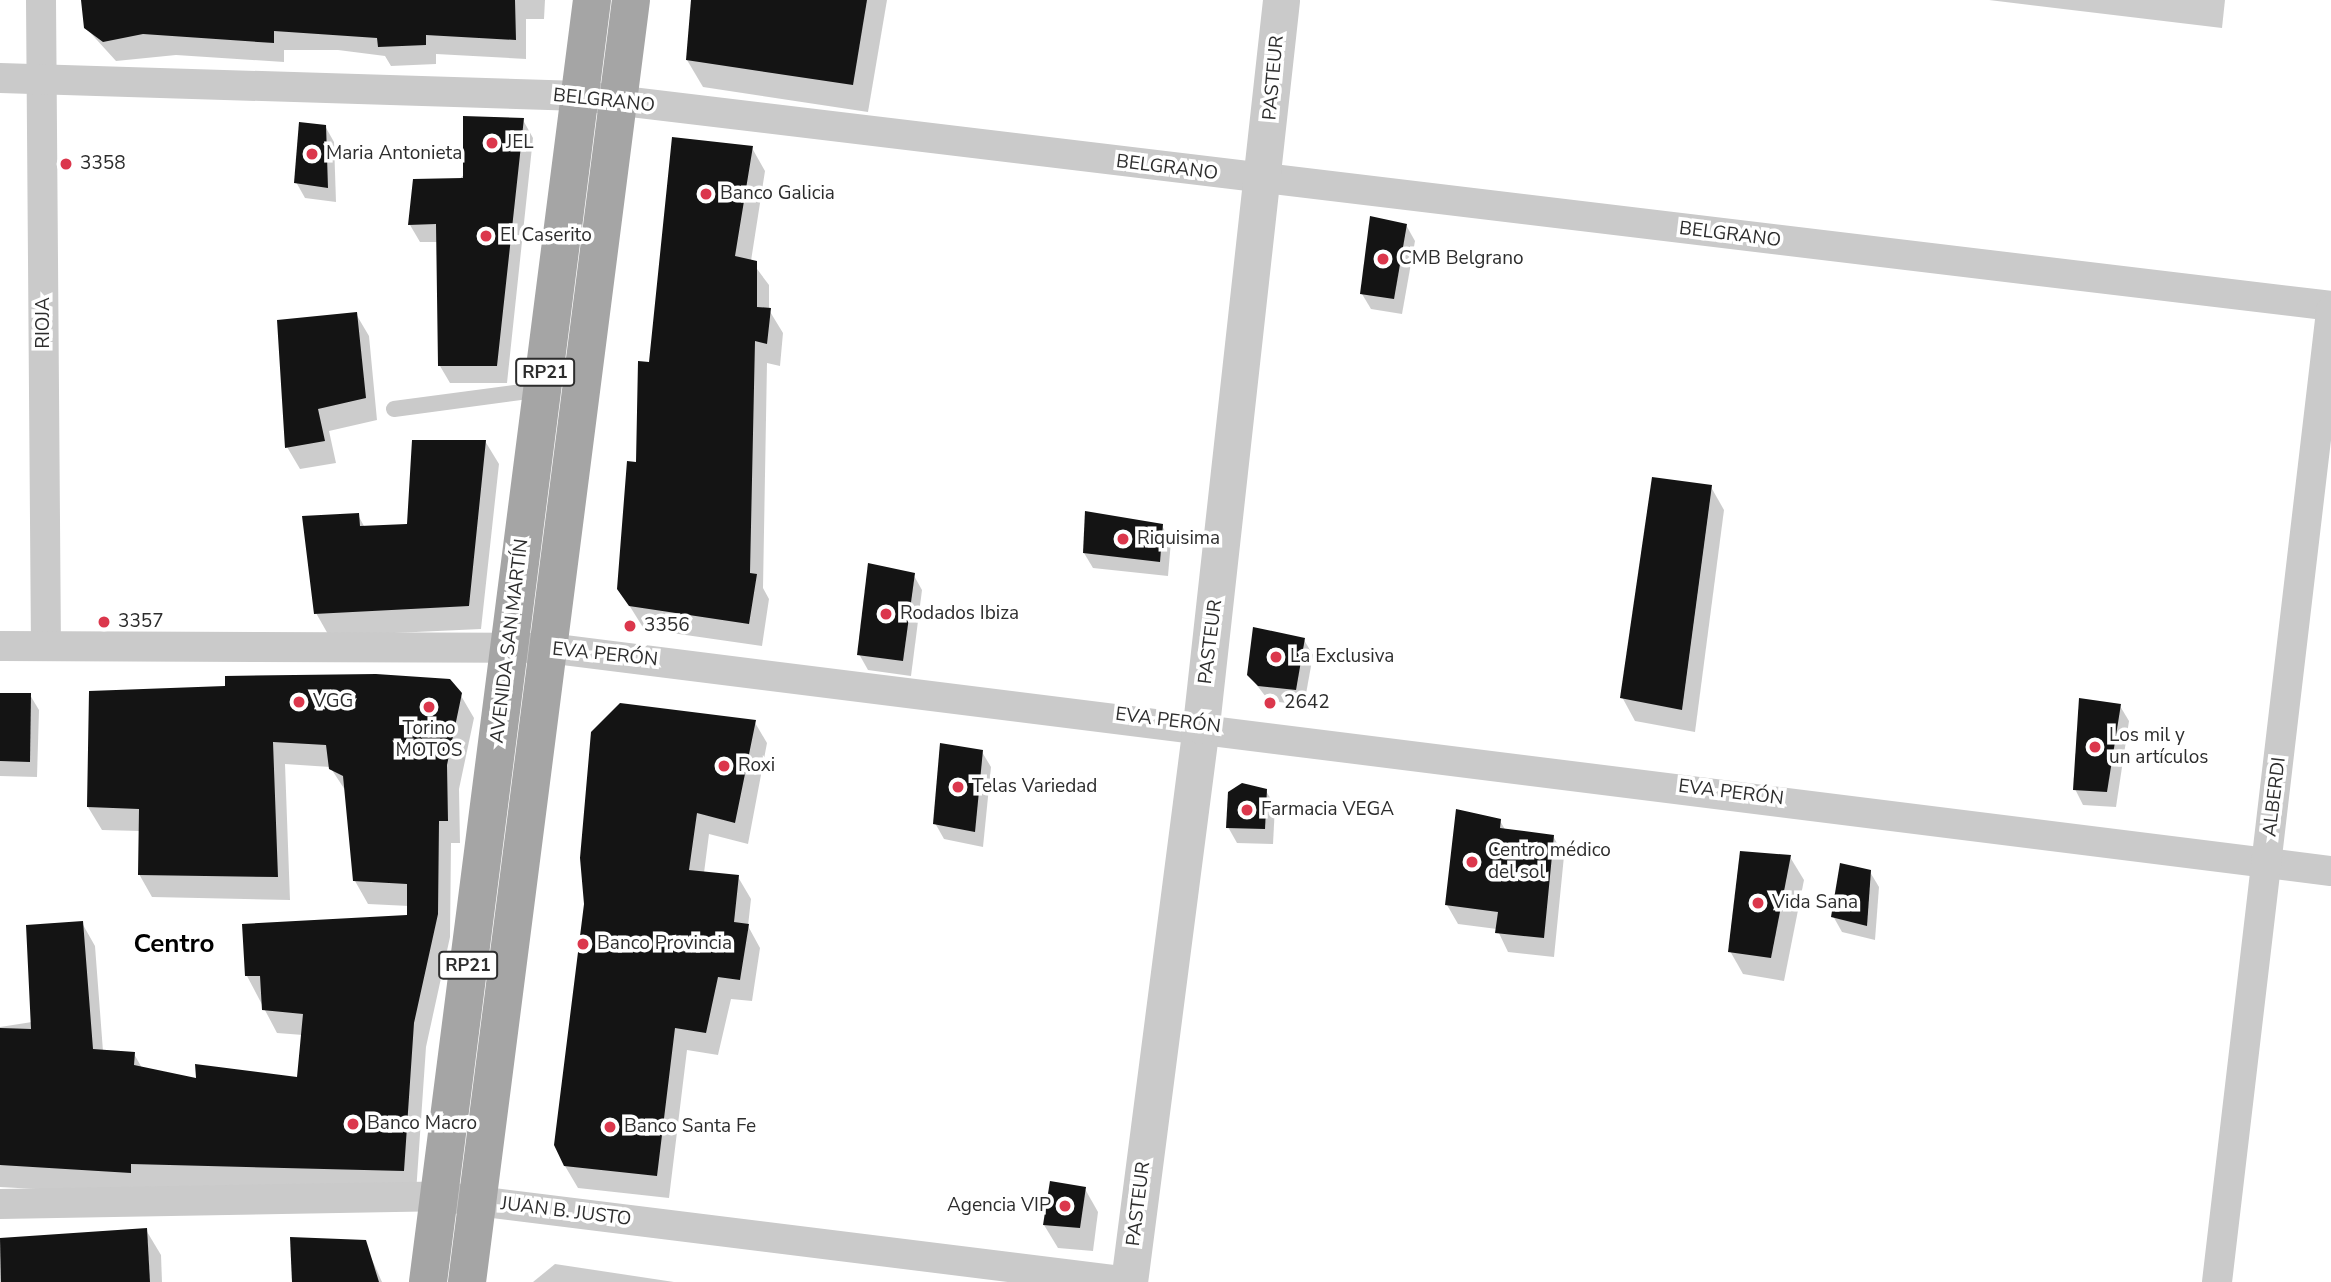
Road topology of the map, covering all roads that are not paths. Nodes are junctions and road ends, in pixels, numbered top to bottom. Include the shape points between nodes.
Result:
1 (41, 0) edge
2 (592, 0) edge
3 (631, 0) edge
4 (1281, 0) edge
5 (43, 77) junction
6 (0, 78) edge
7 (581, 96) junction
8 (619, 102) junction
9 (1265, 180) junction
10 (2331, 309) edge
11 (542, 389) junction
12 (394, 409) dead end
13 (0, 646) edge
14 (46, 646) junction
15 (509, 648) junction
16 (548, 649) junction
17 (1202, 725) junction
18 (2268, 863) junction
19 (2331, 871) edge
20 (437, 1196) junction
21 (477, 1201) junction
22 (0, 1204) edge
23 (428, 1282) edge
24 (467, 1282) edge
25 (1129, 1282) edge
26 (2217, 1282) edge

1 - 5 street, RIOJA
2 - 7 main road, AVENIDA SAN MARTÍN / RP21
3 - 8 main road, AVENIDA SAN MARTÍN / RP21
4 - 9 street, PASTEUR
5 - 6 street, BELGRANO
5 - 7 street, BELGRANO
5 - 14 street, RIOJA
7 - 8 street, BELGRANO
7 - 11 main road, AVENIDA SAN MARTÍN / RP21
8 - 9 street, BELGRANO
8 - 16 main road, AVENIDA SAN MARTÍN / RP21
9 - 10 street, BELGRANO
9 - 17 street, PASTEUR
10 - 18 street, ALBERDI
11 - 12 lane
11 - 15 main road, AVENIDA SAN MARTÍN / RP21
13 - 14 street, EVA PERÓN
14 - 15 street, EVA PERÓN
15 - 16 street, EVA PERÓN
15 - 20 main road, AVENIDA SAN MARTÍN / RP21
16 - 17 street, EVA PERÓN
16 - 21 main road, AVENIDA SAN MARTÍN / RP21
17 - 18 street, EVA PERÓN
17 - 25 street, PASTEUR
18 - 19 street, EVA PERÓN
18 - 26 street, ALBERDI
20 - 21 street, JUAN B. JUSTO
20 - 22 street, JUAN B. JUSTO
20 - 23 main road, AVENIDA SAN MARTÍN / RP21
21 - 24 main road, AVENIDA SAN MARTÍN / RP21
21 - 25 street, JUAN B. JUSTO

